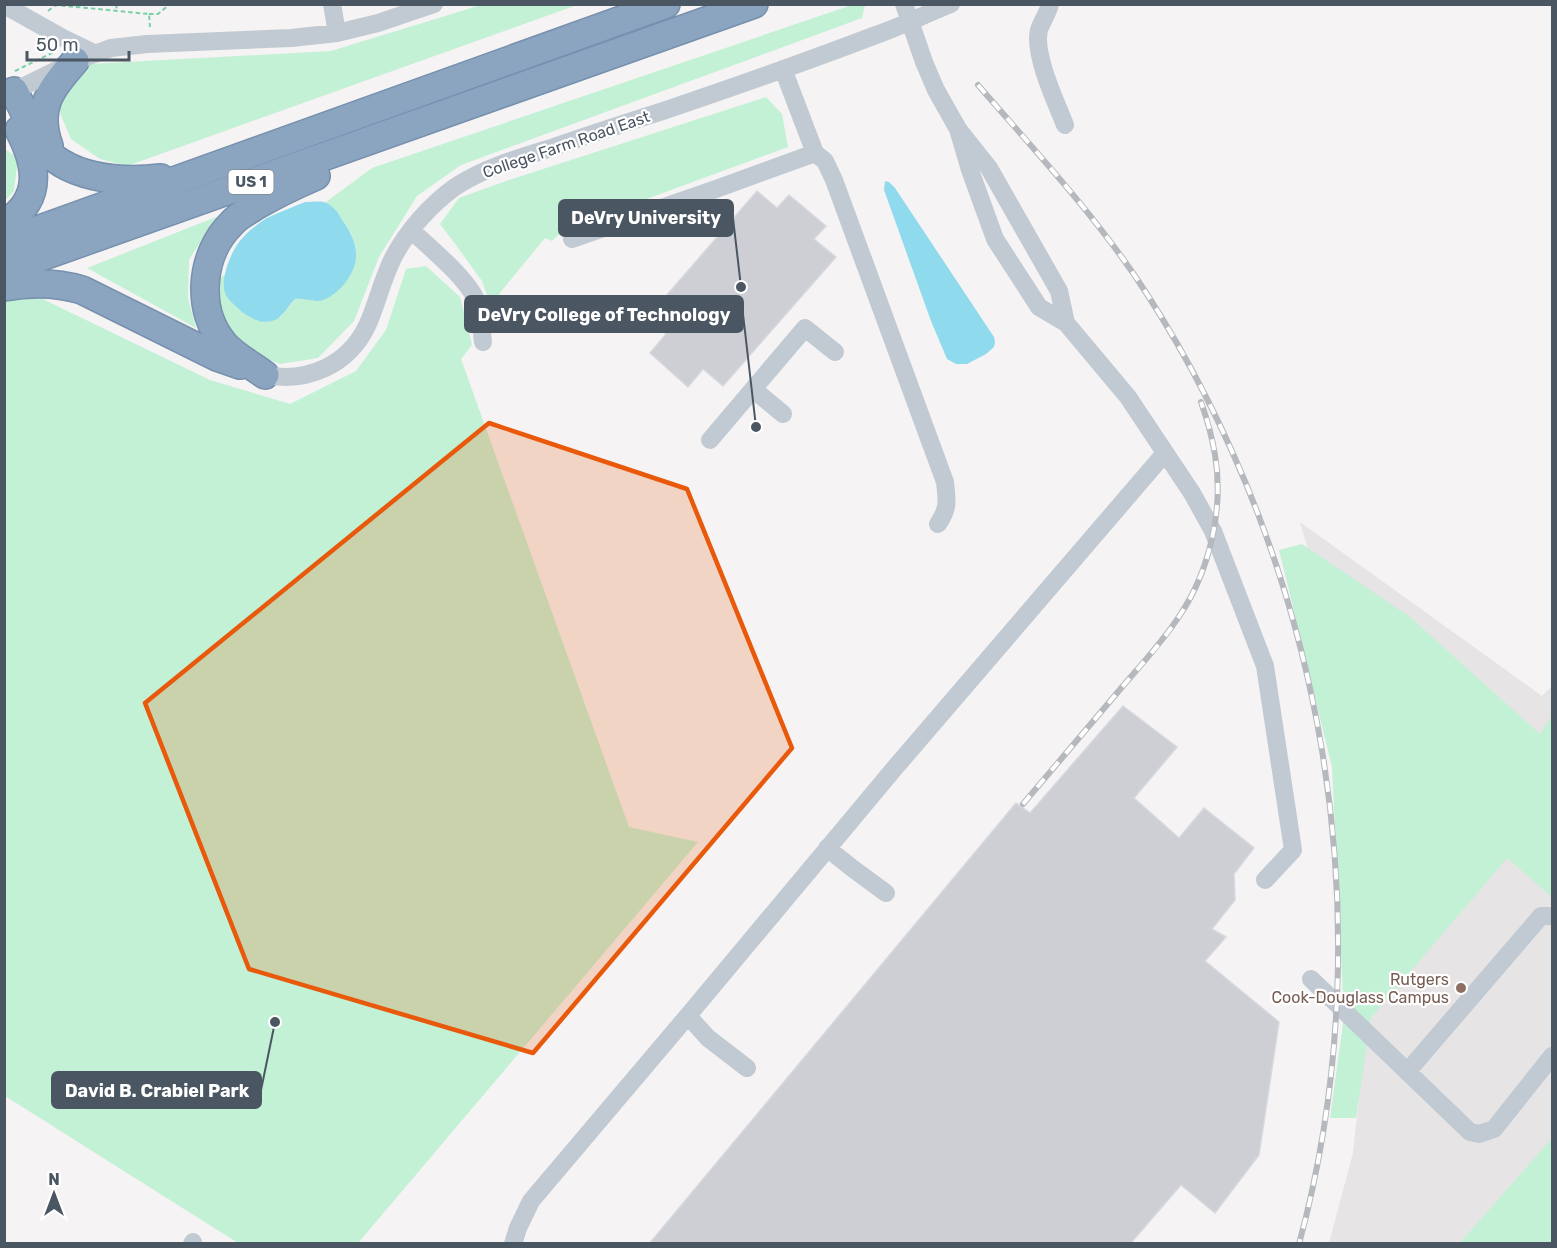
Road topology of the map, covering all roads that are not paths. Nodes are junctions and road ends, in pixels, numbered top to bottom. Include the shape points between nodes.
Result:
1 (332, 4) edge
2 (434, 4) edge
3 (666, 4) edge
4 (754, 4) edge
5 (951, 4) edge
6 (1050, 4) edge
7 (4, 5) edge
8 (907, 13) edge
9 (337, 33) junction
10 (84, 57) junction
11 (783, 69) junction
12 (498, 94) junction
13 (8, 97) edge
14 (1065, 125) dead end
15 (958, 129) junction
16 (4, 134) edge
17 (815, 153) junction
18 (30, 157) junction
19 (60, 162) junction
20 (212, 167) junction
21 (4, 224) edge
22 (411, 230) junction
23 (572, 239) dead end
24 (4, 242) edge
25 (4, 270) edge
26 (4, 287) edge
27 (1066, 323) junction
28 (483, 342) dead end
29 (835, 352) dead end
30 (266, 375) junction
31 (753, 389) junction
32 (783, 414) dead end
33 (710, 440) dead end
34 (1164, 453) junction
35 (938, 524) dead end
36 (827, 848) junction
37 (1265, 880) dead end
38 (886, 893) dead end
39 (1552, 916) edge
40 (1311, 979) dead end
41 (688, 1016) junction
42 (1552, 1056) edge
43 (747, 1068) dead end
44 (1407, 1072) junction
45 (513, 1244) edge

1 - 9 street
2 - 9 street
3 - 20 highway, US 1
4 - 12 highway, US 1
5 - 8 street, College Farm Road East
6 - 14 street via 1039,31 1039,48
7 - 10 street via 54,33
8 - 11 street, College Farm Road East via 877,35
8 - 15 street via 931,81
9 - 10 street via 120,46
10 - 13 street
10 - 19 highway via 51,89 43,114 47,140
11 - 17 street
11 - 22 street, College Farm Road East via 480,173 442,197
12 - 25 highway, US 1
12 - 30 highway via 395,147 295,185 232,222 209,261 206,304 215,330 226,346
13 - 18 highway
13 - 19 highway via 39,142
15 - 27 street via 989,168 1059,291
15 - 27 street via 995,239 1039,307
16 - 18 highway
17 - 23 street
17 - 35 street via 825,161 834,180 945,482 947,501
18 - 21 highway via 34,173 30,198
19 - 20 highway via 80,172 114,179 159,178
20 - 24 highway, US 1
22 - 28 street via 472,292 479,308
22 - 30 street, College Farm Road East via 392,260 367,324 348,353 309,374 288,378
26 - 30 highway via 46,283 82,290 217,357
27 - 34 street via 1128,397
29 - 31 street via 805,328
31 - 32 street
31 - 33 street
34 - 36 street
34 - 37 street via 1213,531 1264,666 1293,850
36 - 38 street
36 - 41 street
39 - 44 street via 1541,916
40 - 44 street
41 - 43 street via 708,1038
41 - 45 street via 531,1201
42 - 44 street via 1494,1129 1479,1134 1470,1132

